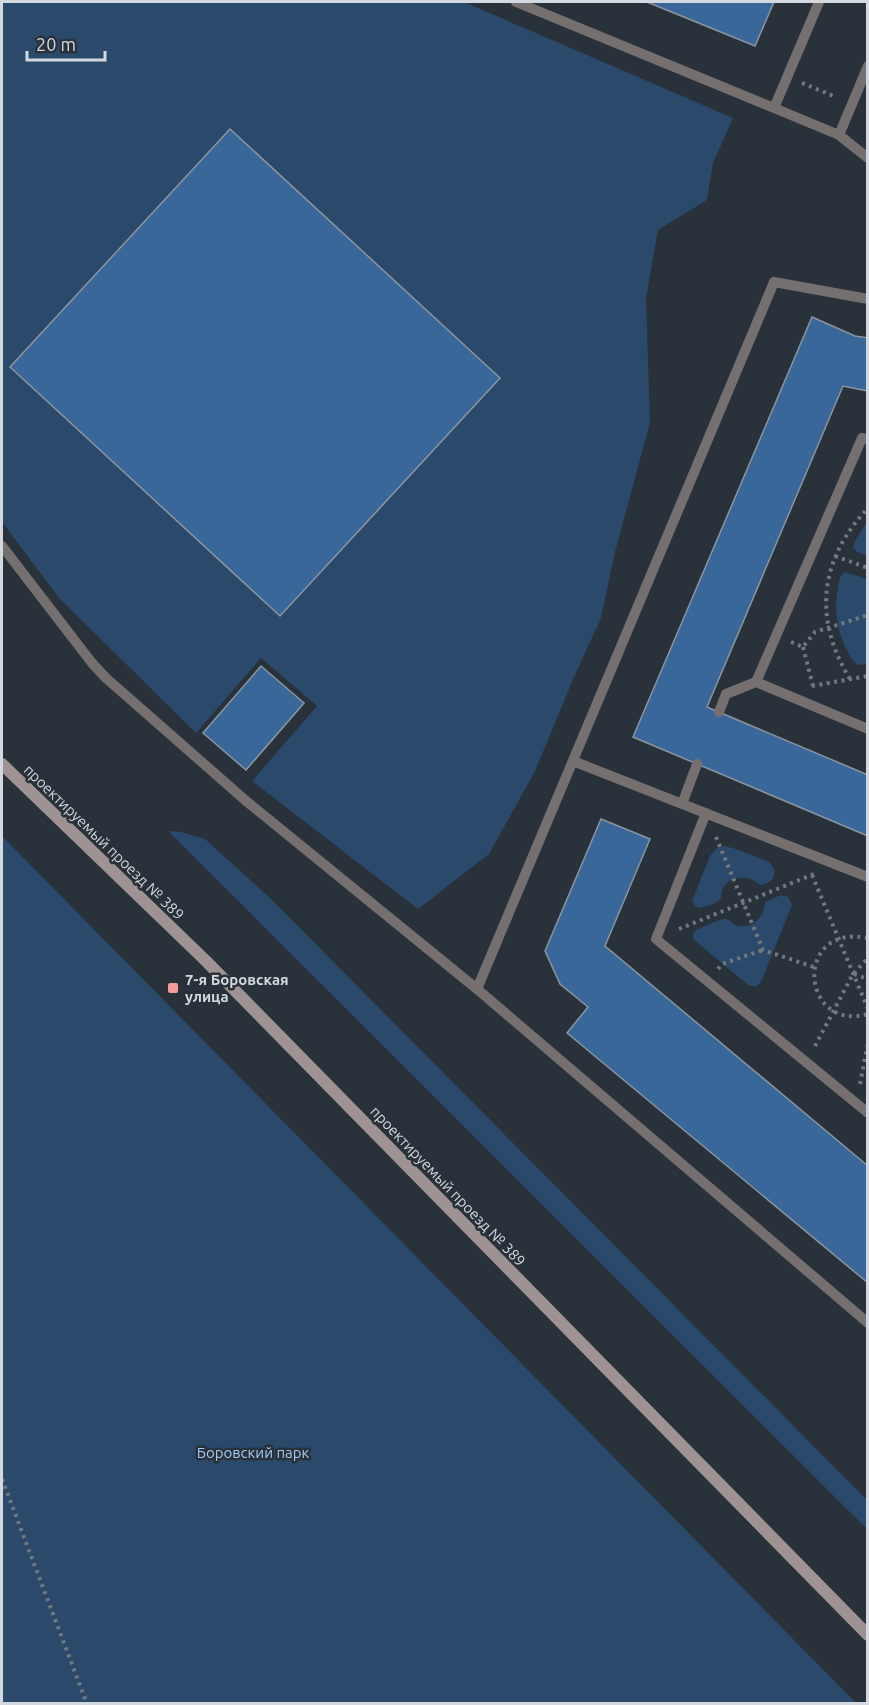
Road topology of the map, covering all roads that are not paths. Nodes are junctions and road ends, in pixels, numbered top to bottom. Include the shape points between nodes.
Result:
1 (516, 2) edge
2 (819, 2) edge
3 (867, 66) edge
4 (774, 108) junction
5 (839, 135) junction
6 (867, 158) edge
7 (867, 299) edge
8 (867, 439) edge
9 (2, 546) edge
10 (756, 682) junction
11 (719, 712) dead end
12 (867, 729) edge
13 (573, 761) junction
14 (2, 764) edge
15 (697, 764) dead end
16 (682, 804) junction
17 (706, 813) junction
18 (867, 877) edge
19 (477, 989) junction
20 (867, 1113) edge
21 (867, 1323) edge
22 (867, 1635) edge

1 - 4 lane
2 - 4 lane
3 - 5 lane
4 - 5 lane
5 - 6 lane
7 - 13 lane via 774,282
8 - 10 lane via 862,438
9 - 19 lane via 106,678 246,800
10 - 11 lane via 726,694
10 - 12 lane
13 - 16 lane
13 - 19 lane
14 - 22 main road, проектируемый проезд № 389 via 215,970
15 - 16 lane
16 - 17 lane
17 - 18 lane
17 - 20 lane via 656,939
19 - 21 lane

